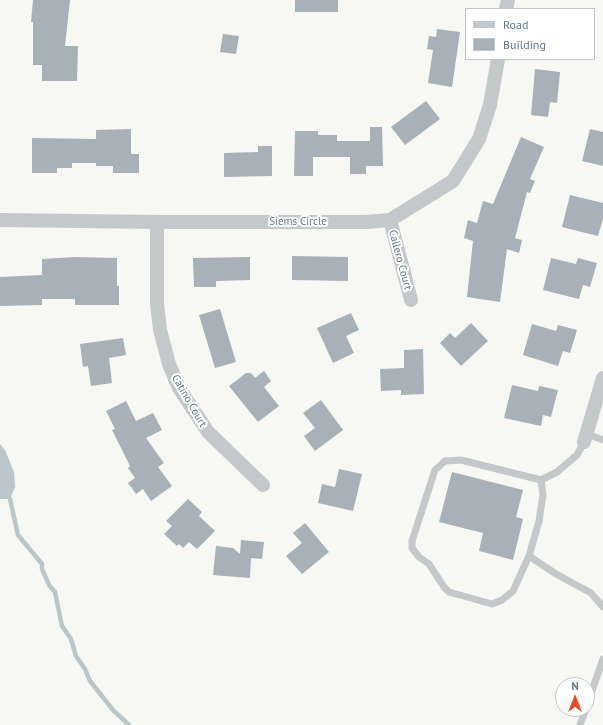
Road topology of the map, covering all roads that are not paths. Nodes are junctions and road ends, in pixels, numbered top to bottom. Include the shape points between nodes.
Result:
1 (498, 60) edge
2 (0, 220) edge
3 (390, 220) junction
4 (157, 222) junction
5 (411, 300) dead end
6 (603, 378) edge
7 (600, 395) edge
8 (585, 438) junction
9 (603, 440) edge
10 (541, 480) junction
11 (263, 485) dead end
12 (529, 556) junction
13 (603, 607) edge
14 (603, 659) edge
15 (595, 682) edge

1 - 3 street, Siems Circle via 490,105 479,139 453,181
2 - 4 street, Siems Circle
3 - 4 street, Siems Circle
3 - 5 street, Callero Court
4 - 11 street, Catino Court via 157,303 160,330 169,364 179,388 208,432
6 - 7 street
7 - 8 street
8 - 9 lane
8 - 10 lane via 577,455 557,472
10 - 12 lane via 542,501
10 - 12 lane via 467,461 445,461 436,470 412,541 412,548 419,558 430,564 449,592 492,604 513,591
12 - 13 lane via 591,593
14 - 15 lane

